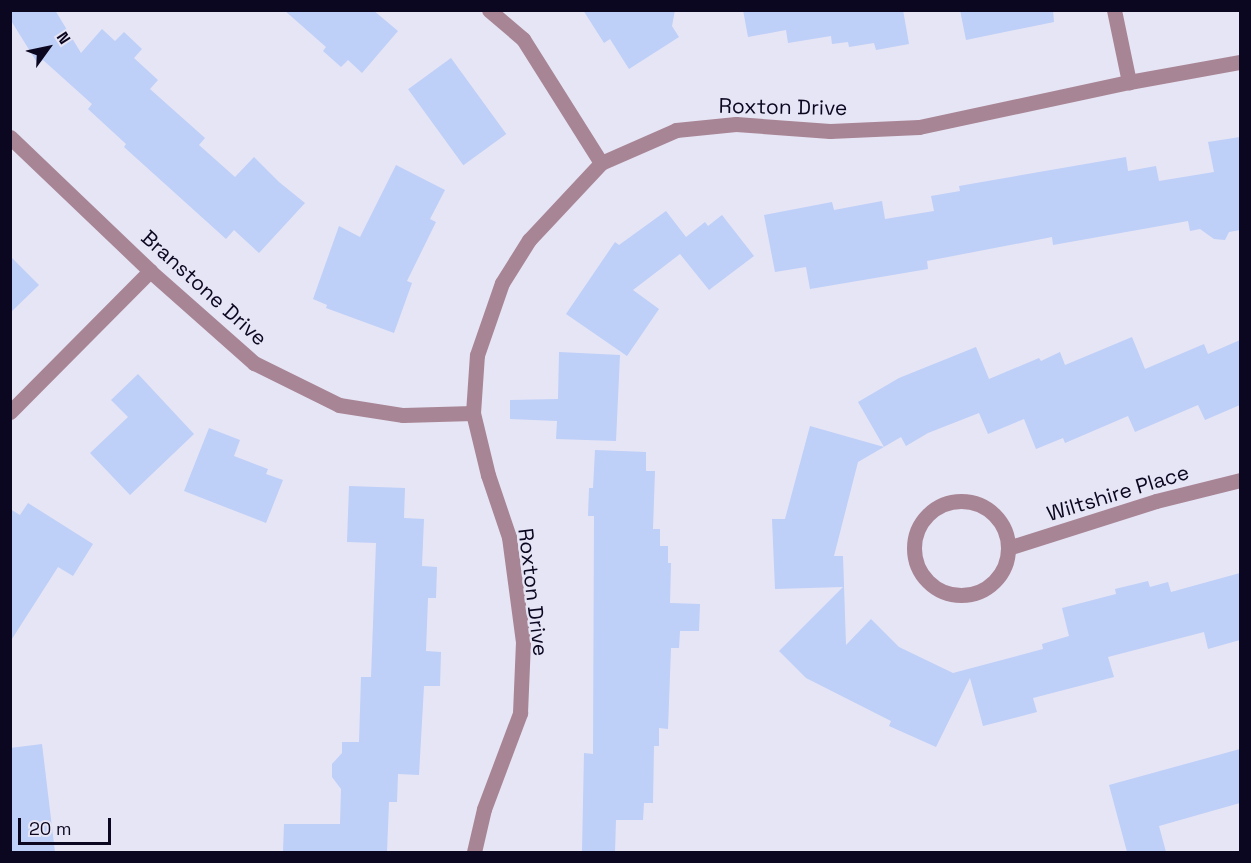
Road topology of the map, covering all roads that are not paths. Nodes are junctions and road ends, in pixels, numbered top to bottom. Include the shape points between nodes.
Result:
1 (489, 10) edge
2 (1114, 10) edge
3 (1240, 62) edge
4 (1129, 82) junction
5 (10, 137) edge
6 (601, 163) junction
7 (150, 271) junction
8 (10, 411) edge
9 (473, 413) junction
10 (1240, 480) edge
11 (1008, 548) junction
12 (474, 852) edge

1 - 6 street via 523,39
2 - 4 street
3 - 4 street, Roxton Drive
4 - 6 street, Roxton Drive via 919,128 830,131 736,124 676,130
5 - 7 street, Branstone Drive
6 - 9 street, Roxton Drive via 529,240 502,283 477,355
7 - 8 street
7 - 9 street, Branstone Drive via 254,363 339,405 403,415
9 - 12 street, Roxton Drive via 488,476 509,537 523,642 519,713 484,808
10 - 11 street, Wiltshire Place via 1155,501
11 - 11 street via 1000,523 990,512 965,501 949,503 930,513 918,528 914,545 915,561 931,585 960,595 989,586 1005,567

